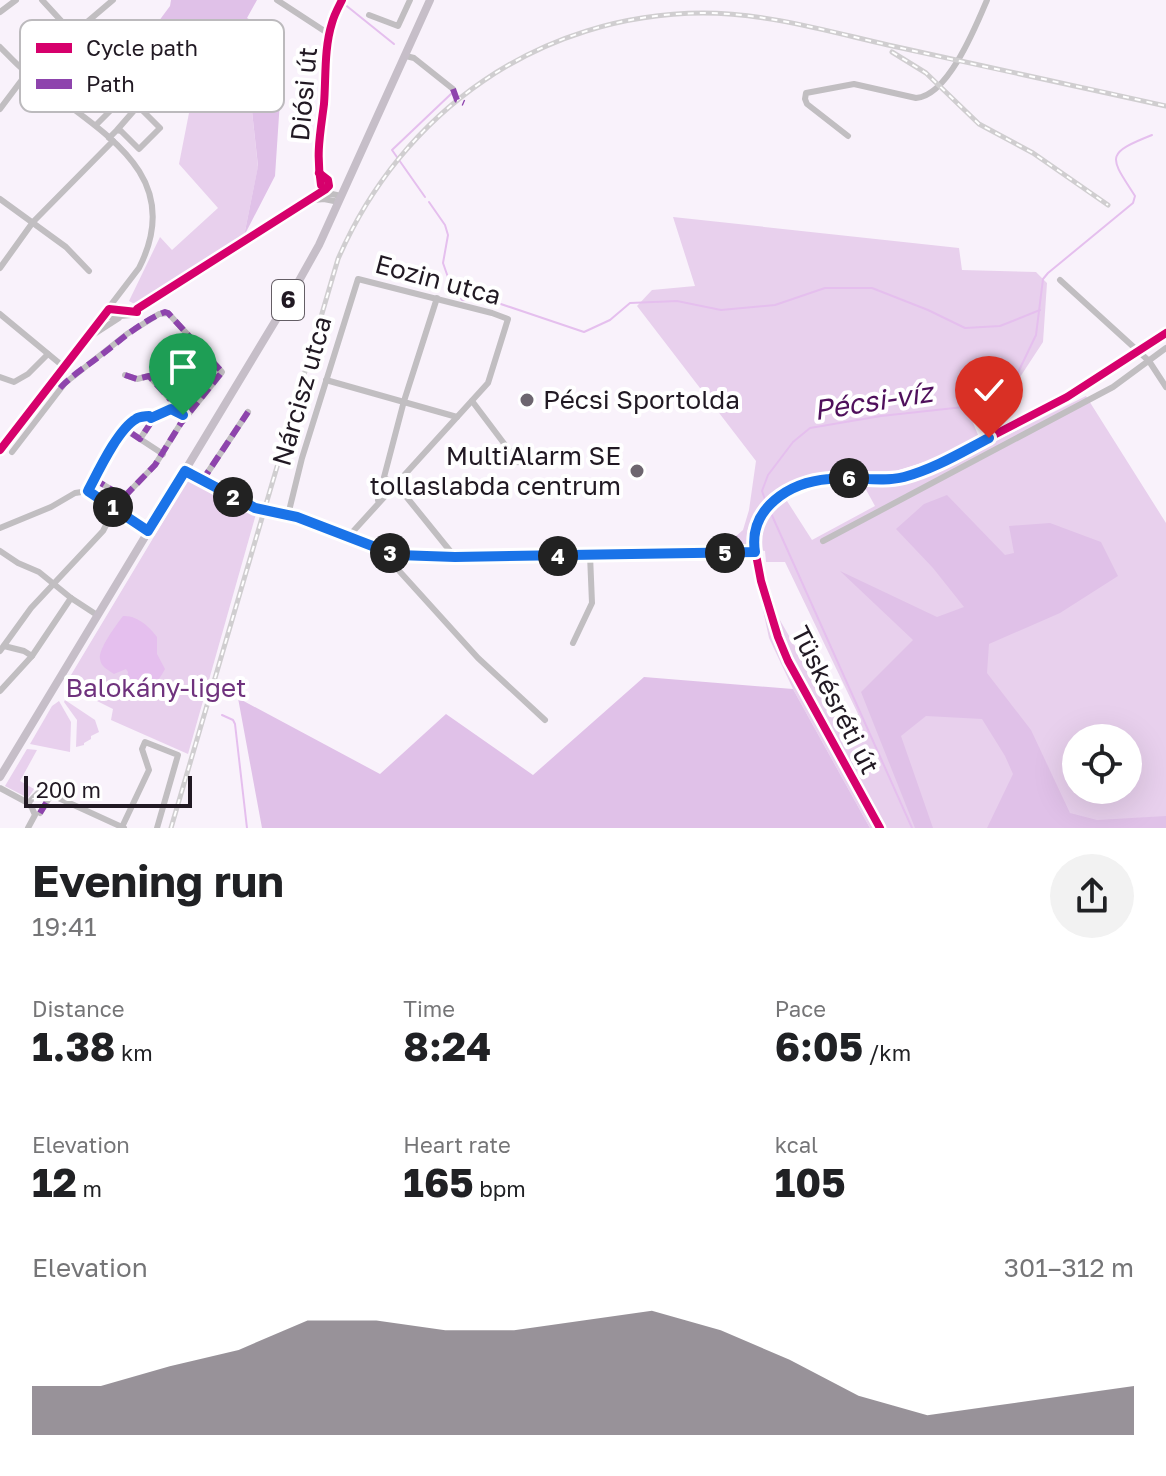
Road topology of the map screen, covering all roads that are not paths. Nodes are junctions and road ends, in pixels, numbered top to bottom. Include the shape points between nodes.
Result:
1 (16, 0) edge
2 (42, 0) edge
3 (113, 0) edge
4 (277, 0) edge
5 (410, 0) edge
6 (430, 0) edge
7 (987, 0) edge
8 (340, 4) edge
9 (0, 12) edge
10 (369, 15) dead end
11 (61, 20) edge
12 (89, 20) edge
13 (329, 34) junction
14 (0, 47) edge
15 (408, 51) junction
16 (20, 66) edge
17 (20, 82) edge
18 (453, 89) dead end
19 (0, 109) edge
20 (79, 112) edge
21 (109, 112) edge
22 (133, 112) edge
23 (144, 112) edge
24 (96, 125) junction
25 (117, 130) junction
26 (848, 136) dead end
27 (111, 140) junction
28 (323, 194) junction
29 (0, 199) edge
30 (340, 199) junction
31 (310, 200) junction
32 (33, 222) junction
33 (3, 257) edge
34 (0, 268) edge
35 (89, 271) dead end
36 (358, 279) joint
37 (1060, 280) dead end
38 (117, 298) junction
39 (437, 298) junction
40 (109, 309) junction
41 (0, 314) edge
42 (123, 314) junction
43 (101, 318) junction
44 (1166, 333) edge
45 (85, 340) junction
46 (1166, 348) edge
47 (1139, 352) junction
48 (48, 354) junction
49 (1149, 361) junction
50 (64, 367) junction
51 (125, 375) dead end
52 (0, 377) edge
53 (326, 380) junction
54 (1166, 387) edge
55 (404, 401) junction
56 (472, 401) junction
57 (248, 412) dead end
58 (185, 416) junction
59 (457, 417) junction
60 (151, 418) junction
61 (125, 429) junction
62 (140, 439) junction
63 (0, 450) edge
64 (12, 452) dead end
65 (163, 454) junction
66 (518, 462) dead end
67 (185, 471) junction
68 (384, 478) junction
69 (94, 479) junction
70 (202, 481) junction
71 (396, 484) junction
72 (88, 491) junction
73 (377, 503) junction
74 (115, 508) junction
75 (288, 515) junction
76 (0, 528) edge
77 (148, 531) junction
78 (348, 537) junction
79 (823, 541) dead end
80 (0, 551) edge
81 (388, 552) junction
82 (755, 552) junction
83 (590, 555) junction
84 (455, 557) junction
85 (52, 583) junction
86 (71, 598) junction
87 (97, 615) junction
88 (573, 643) dead end
89 (2, 648) edge
90 (32, 656) junction
91 (0, 691) edge
92 (545, 720) dead end
93 (0, 777) edge
94 (0, 788) edge
95 (0, 794) edge
96 (11, 794) junction
97 (51, 795) junction
98 (28, 803) junction
99 (40, 813) dead end
100 (28, 828) edge
101 (123, 828) edge
102 (157, 828) edge
103 (880, 828) edge

1 - 9 street
2 - 11 street
3 - 12 street
4 - 13 street
5 - 10 street via 398,26
6 - 15 main road, 6
7 - 26 street via 949,74 928,95 916,98 854,84 806,93 807,104
8 - 13 street, Diósi út
13 - 28 street, Diósi út via 318,141
14 - 16 street
15 - 18 street
15 - 30 main road, 6
17 - 19 street
20 - 24 street
21 - 24 street
22 - 25 street
23 - 25 street via 160,128 139,149
24 - 27 street
25 - 27 street
27 - 32 street
27 - 38 street via 146,182 153,211 144,258
28 - 30 street
28 - 31 street
29 - 32 street
30 - 31 street
30 - 67 main road, 6 via 291,295
31 - 42 street via 137,312
32 - 33 street
32 - 35 street
33 - 34 street
36 - 39 street, Eozin utca
36 - 53 street, Nárcisz utca
37 - 47 street
38 - 40 street
38 - 42 street
39 - 55 street
39 - 56 street, Eozin utca via 508,319 492,375
40 - 42 street
40 - 43 street
41 - 48 street
42 - 43 street
42 - 45 street
43 - 45 street
44 - 47 street, Tüskésréti út
45 - 50 street
46 - 49 street
47 - 49 street
47 - 82 street, Tüskésréti út via 1067,397 934,466 895,478 816,481 782,495 764,510 754,532
48 - 50 street
48 - 52 street via 23,378 14,382
49 - 54 street
49 - 79 street via 1113,387
50 - 63 street
51 - 58 street via 149,376
53 - 55 street
53 - 75 street, Nárcisz utca
55 - 59 street
55 - 68 street
56 - 59 street
56 - 66 street
57 - 70 street
58 - 60 street via 171,409
58 - 64 street via 222,372 165,312 127,334 65,383
58 - 65 street
59 - 71 street
60 - 61 street via 136,419
60 - 62 street
61 - 62 street
61 - 69 street
62 - 65 street
65 - 69 street via 124,497
67 - 70 street
67 - 77 main road, 6
68 - 71 street
68 - 73 street
69 - 72 street
70 - 75 street via 255,508
71 - 73 street
71 - 84 street
72 - 74 street
72 - 76 street
73 - 78 street
74 - 77 street
74 - 85 street via 103,531
75 - 78 street
77 - 87 main road, 6
78 - 81 street
80 - 85 street
81 - 84 street
81 - 92 street via 392,563 478,658
82 - 83 street
82 - 103 street, Tüskésréti út via 784,652
83 - 84 street
83 - 88 street via 592,603
85 - 86 street
85 - 89 street
86 - 87 street
86 - 90 street
87 - 93 main road, 6
89 - 90 street
90 - 91 street
94 - 96 street
95 - 96 street
96 - 98 street
97 - 98 street via 41,790
97 - 99 street
97 - 101 street
98 - 100 street via 34,812
101 - 102 street via 149,770 145,742 178,755

